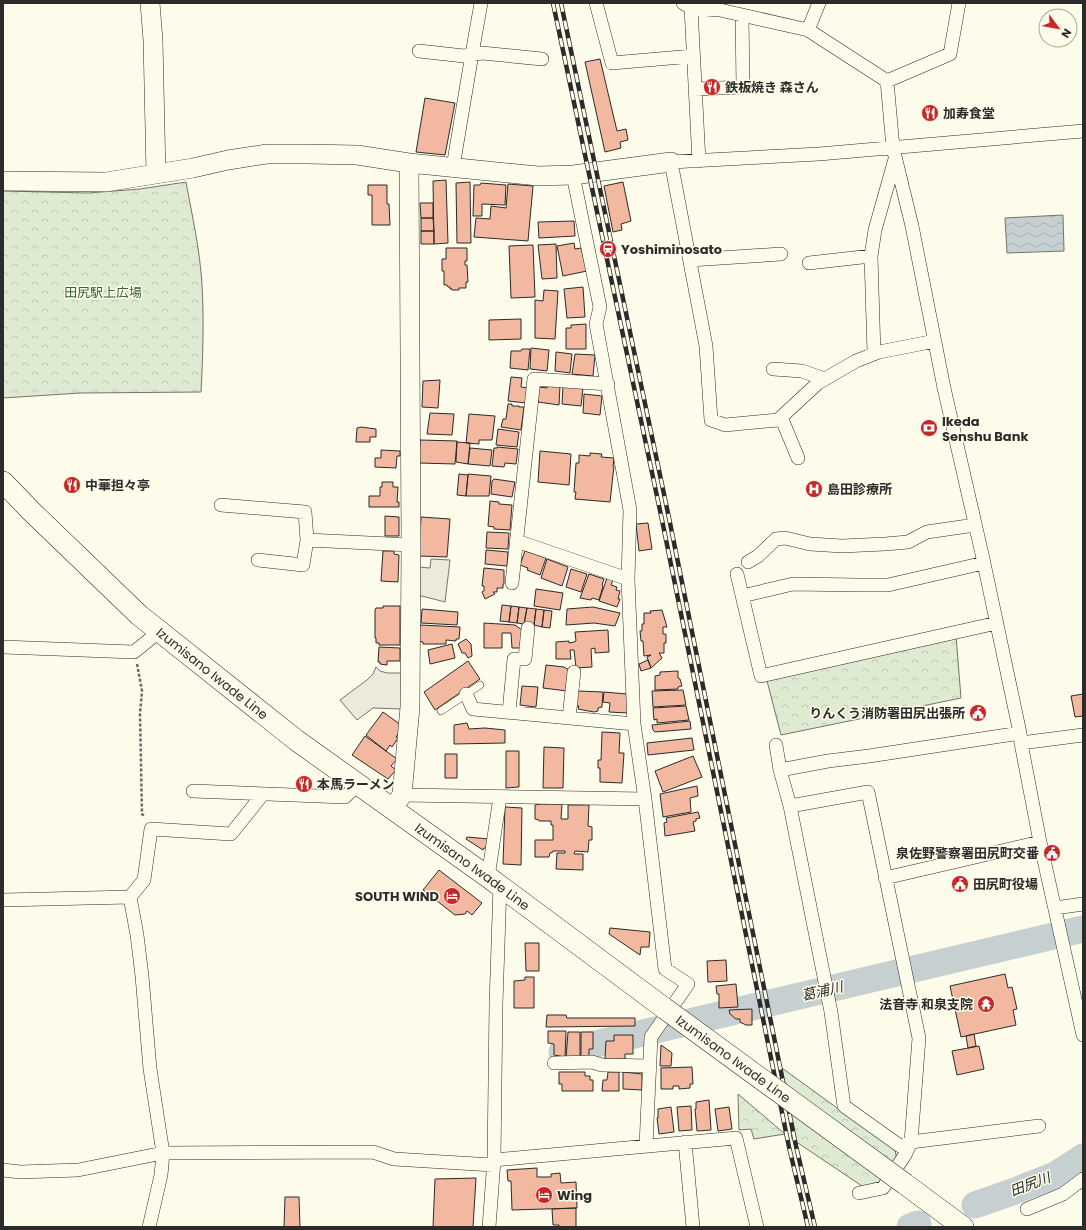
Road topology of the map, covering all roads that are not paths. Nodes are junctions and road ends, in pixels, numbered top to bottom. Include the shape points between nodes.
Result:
1 (150, 3) edge
2 (481, 3) edge
3 (596, 3) edge
4 (819, 3) edge
5 (958, 3) edge
6 (687, 5) edge
7 (742, 15) junction
8 (808, 30) junction
9 (419, 51) dead end
10 (472, 54) junction
11 (693, 56) junction
12 (542, 59) dead end
13 (887, 81) junction
14 (695, 89) junction
15 (1083, 131) edge
16 (894, 154) junction
17 (699, 161) junction
18 (671, 162) junction
19 (409, 163) junction
20 (454, 167) junction
21 (156, 174) junction
22 (573, 175) junction
23 (3, 181) edge
24 (781, 254) dead end
25 (871, 256) junction
26 (690, 260) junction
27 (809, 263) dead end
28 (935, 341) junction
29 (874, 354) junction
30 (773, 368) dead end
31 (825, 379) junction
32 (608, 384) junction
33 (781, 417) junction
34 (798, 458) dead end
35 (3, 482) edge
36 (221, 505) dead end
37 (975, 524) junction
38 (307, 540) junction
39 (517, 541) junction
40 (411, 545) junction
41 (258, 560) dead end
42 (748, 562) dead end
43 (984, 563) junction
44 (737, 574) dead end
45 (628, 579) junction
46 (512, 583) dead end
47 (742, 596) junction
48 (997, 623) junction
49 (528, 628) dead end
50 (160, 631) junction
51 (3, 647) edge
52 (574, 672) dead end
53 (480, 684) dead end
54 (466, 694) junction
55 (441, 711) dead end
56 (509, 712) junction
57 (569, 718) junction
58 (634, 724) junction
59 (1083, 735) edge
60 (1021, 738) junction
61 (776, 745) dead end
62 (780, 770) junction
63 (358, 784) junction
64 (194, 791) dead end
65 (263, 794) junction
66 (500, 797) junction
67 (645, 799) junction
68 (398, 802) junction
69 (790, 806) junction
70 (1040, 842) junction
71 (885, 878) junction
72 (494, 881) junction
73 (130, 897) junction
74 (3, 900) edge
75 (1083, 904) edge
76 (1055, 908) junction
77 (1083, 1035) edge
78 (554, 1063) dead end
79 (650, 1066) junction
80 (1038, 1126) dead end
81 (685, 1142) junction
82 (911, 1142) junction
83 (646, 1145) junction
84 (163, 1153) junction
85 (494, 1162) junction
86 (3, 1170) edge
87 (1083, 1179) edge
88 (858, 1193) dead end
89 (1027, 1209) dead end
90 (149, 1227) edge
91 (489, 1227) edge
92 (693, 1227) edge
93 (757, 1227) edge
94 (963, 1227) edge

1 - 21 street
2 - 10 street
3 - 11 street via 612,63
4 - 8 street
5 - 13 street via 950,54
6 - 7 street
6 - 11 street
7 - 8 street
7 - 14 street via 743,88
8 - 13 street
9 - 10 street via 464,56
10 - 12 street
10 - 20 street
11 - 14 street
13 - 16 street
14 - 17 street
15 - 16 street
16 - 17 street
16 - 25 street
16 - 28 street via 912,226
17 - 18 street
18 - 22 street
18 - 26 street
19 - 20 street
19 - 21 street via 357,155 267,154
19 - 40 street
20 - 22 street via 538,176
21 - 23 street via 106,182
22 - 32 street via 600,307 596,324
24 - 26 street
25 - 27 street
25 - 29 street
26 - 33 street via 706,346 710,420 725,426 778,420
28 - 29 street
28 - 37 street
29 - 31 street
30 - 31 street via 802,371
31 - 33 street
32 - 39 street via 534,379
32 - 45 street via 630,510
33 - 34 street
35 - 50 main road, Izumisano Iwade Line
36 - 38 street via 305,512
37 - 42 street via 927,532 908,542 884,544 842,546 776,539
37 - 43 street
38 - 40 street
38 - 41 street via 303,565
39 - 45 street
39 - 46 street
40 - 68 street via 410,707
43 - 47 street via 888,584 793,584
43 - 48 street
44 - 47 street
45 - 58 street
47 - 48 street via 761,676
48 - 60 street
49 - 56 street via 525,659 514,659
50 - 51 street via 134,652
50 - 63 main road, Izumisano Iwade Line via 296,740
52 - 57 street
53 - 54 lane
54 - 55 lane
54 - 56 street via 473,709
56 - 57 street
57 - 58 street
58 - 67 street
59 - 60 street
60 - 62 street via 828,761
60 - 70 street
61 - 62 street
62 - 69 street
63 - 65 street via 345,797
63 - 68 main road, Izumisano Iwade Line
64 - 65 street
65 - 73 street via 231,834 151,829 144,880
66 - 67 street
66 - 68 street
66 - 72 street
67 - 79 street via 665,969 688,984 651,1037
68 - 72 main road, Izumisano Iwade Line
69 - 71 street via 868,792
69 - 82 street via 831,1012 844,1106 900,1146
70 - 71 street
70 - 76 street
71 - 82 street via 919,1038
72 - 85 street
72 - 94 main road, Izumisano Iwade Line, bridge
73 - 74 street
73 - 84 street via 142,976 150,1069
75 - 76 street
76 - 77 street
78 - 79 street via 592,1062 602,1065
79 - 83 street
80 - 82 street
81 - 83 street
81 - 92 street
81 - 93 street via 736,1138
82 - 88 street via 883,1188
83 - 85 street
84 - 85 street via 373,1152 394,1159
84 - 86 street via 78,1170
84 - 90 street via 161,1175
85 - 91 street
87 - 89 street via 1063,1194

